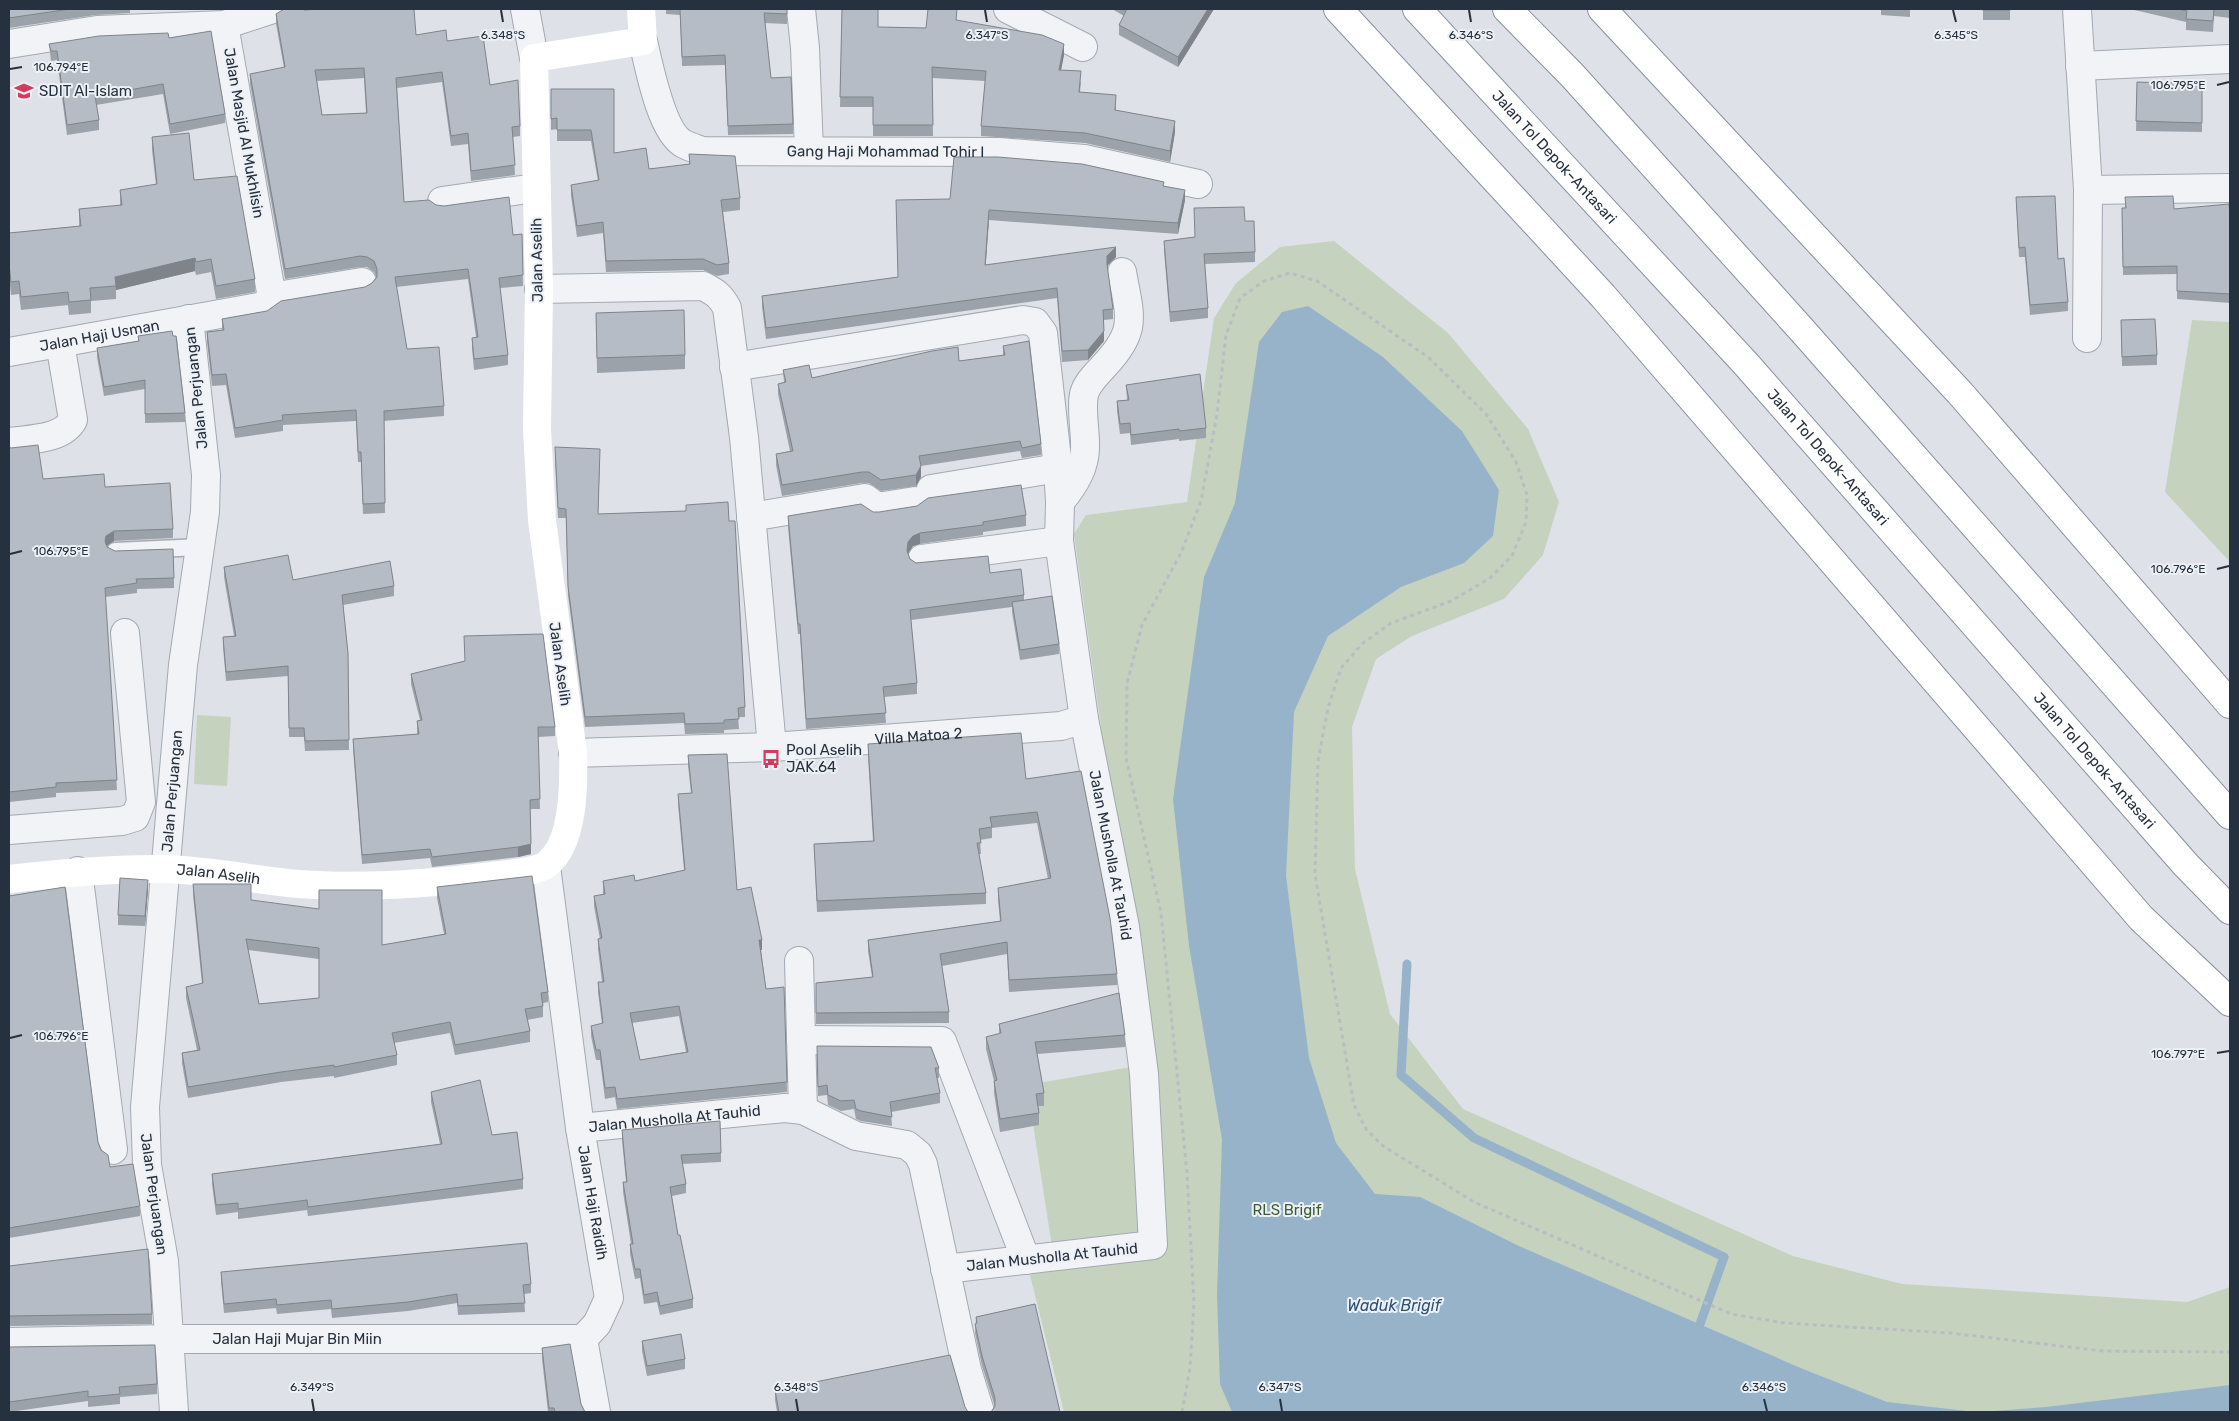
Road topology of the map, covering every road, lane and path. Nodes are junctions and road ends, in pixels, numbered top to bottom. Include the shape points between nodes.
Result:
1 (273, 9) edge
2 (525, 9) edge
3 (641, 9) edge
4 (801, 9) edge
5 (1008, 9) edge
6 (1338, 9) edge
7 (1417, 9) edge
8 (1507, 9) edge
9 (1602, 9) edge
10 (2077, 9) edge
11 (149, 18) edge
12 (224, 25) junction
13 (643, 41) junction
14 (9, 44) edge
15 (1082, 47) dead end
16 (534, 58) junction
17 (2230, 59) edge
18 (2080, 66) junction
19 (809, 151) junction
20 (1198, 184) dead end
21 (535, 188) junction
22 (2230, 188) edge
23 (2088, 190) junction
24 (442, 201) dead end
25 (1122, 272) dead end
26 (362, 282) dead end
27 (538, 289) junction
28 (271, 294) junction
29 (189, 319) junction
30 (2087, 338) dead end
31 (60, 342) junction
32 (9, 352) edge
33 (734, 367) junction
34 (9, 442) edge
35 (1058, 468) junction
36 (1060, 502) junction
37 (751, 517) junction
38 (1059, 541) junction
39 (200, 547) junction
40 (116, 551) edge
41 (922, 559) dead end
42 (125, 633) dead end
43 (2230, 704) edge
44 (1084, 719) junction
45 (772, 747) junction
46 (573, 753) junction
47 (2230, 815) edge
48 (9, 830) edge
49 (546, 866) junction
50 (165, 869) junction
51 (78, 871) junction
52 (9, 879) edge
53 (2230, 910) edge
54 (799, 962) dead end
55 (2230, 1002) edge
56 (801, 1040) junction
57 (803, 1110) junction
58 (580, 1128) junction
59 (114, 1150) dead end
60 (1026, 1260) junction
61 (945, 1269) junction
62 (170, 1339) junction
63 (583, 1339) junction
64 (9, 1342) edge
65 (2230, 1352) edge
66 (174, 1412) edge
67 (596, 1412) edge
68 (980, 1412) edge
69 (1182, 1412) edge

1 - 12 street
2 - 16 street
3 - 13 main road
4 - 19 street
5 - 15 street
6 - 55 main road via 1603,296 2141,918
7 - 53 main road, Jalan Tol Depok–Antasari via 1746,364 2186,865
8 - 47 main road via 1572,75 1781,307
9 - 43 main road via 1960,393
10 - 18 street
11 - 12 street
11 - 14 street
12 - 28 street, Jalan Masjid Al Mukhlisin
13 - 16 main road
13 - 19 street, Gang Haji Mohammad Tohir I via 657,100 682,144 702,151
16 - 21 main road, Jalan Aselih
17 - 18 street
18 - 23 street
19 - 20 street, Gang Haji Mohammad Tohir I via 1009,152 1084,159
21 - 24 street
21 - 27 main road, Jalan Aselih
22 - 23 street
23 - 30 street
25 - 36 street via 1130,316 1127,337 1090,381 1084,393 1086,446 1082,467 1077,480
26 - 28 street
27 - 33 street via 703,286 723,298 727,308
27 - 46 main road, Jalan Aselih via 537,429 542,520
28 - 29 street, Jalan Haji Usman via 264,306
29 - 31 street, Jalan Haji Usman
29 - 39 street, Jalan Perjuangan via 206,475
31 - 32 street, Jalan Haji Usman
31 - 34 street via 72,407 69,426 49,436
33 - 35 street via 1022,320 1036,322 1043,333
33 - 37 street
35 - 36 street
35 - 37 street via 877,507 865,498
36 - 38 street
37 - 45 street
38 - 41 street
38 - 44 street
39 - 40 lane
39 - 50 street, Jalan Perjuangan via 183,665
42 - 48 street via 141,802 135,817
44 - 45 street, Villa Matoa 2 via 1061,726
44 - 60 street, Jalan Musholla At Tauhid via 1130,966 1144,1074 1153,1246
45 - 46 street, Villa Matoa 2
46 - 49 main road, Jalan Aselih via 571,809 557,854
49 - 50 main road, Jalan Aselih via 456,880 377,886 300,884
49 - 58 street, Jalan Haji Raidih
50 - 51 main road, Jalan Aselih
50 - 62 street, Jalan Perjuangan via 144,1107 147,1165 164,1261
51 - 52 main road, Jalan Aselih
51 - 59 street
54 - 56 street
56 - 57 street
56 - 60 street via 942,1041
57 - 58 street, Jalan Musholla At Tauhid via 785,1108
57 - 61 street, Jalan Musholla At Tauhid via 856,1136 907,1145 918,1154 923,1164
58 - 63 street, Jalan Haji Raidih via 609,1298 597,1324
60 - 61 street, Jalan Musholla At Tauhid
61 - 68 street via 967,1370
62 - 63 street, Jalan Haji Mujar Bin Miin
62 - 64 street, Jalan Haji Mujar Bin Miin
62 - 66 street, Jalan Perjuangan
63 - 67 street
65 - 69 path via 2102,1351 1950,1333 1784,1323 1730,1314 1474,1202 1384,1146 1366,1129 1354,1105 1315,874 1318,761 1328,708 1341,668 1362,644 1391,623 1451,601 1490,578 1512,556 1526,522 1527,495 1516,462 1486,414 1428,357 1317,281 1290,273 1264,281 1240,298 1226,335 1217,414 1201,501 1181,553 1142,624 1127,683 1126,758 1161,913 1187,1173 1194,1303 1190,1368

